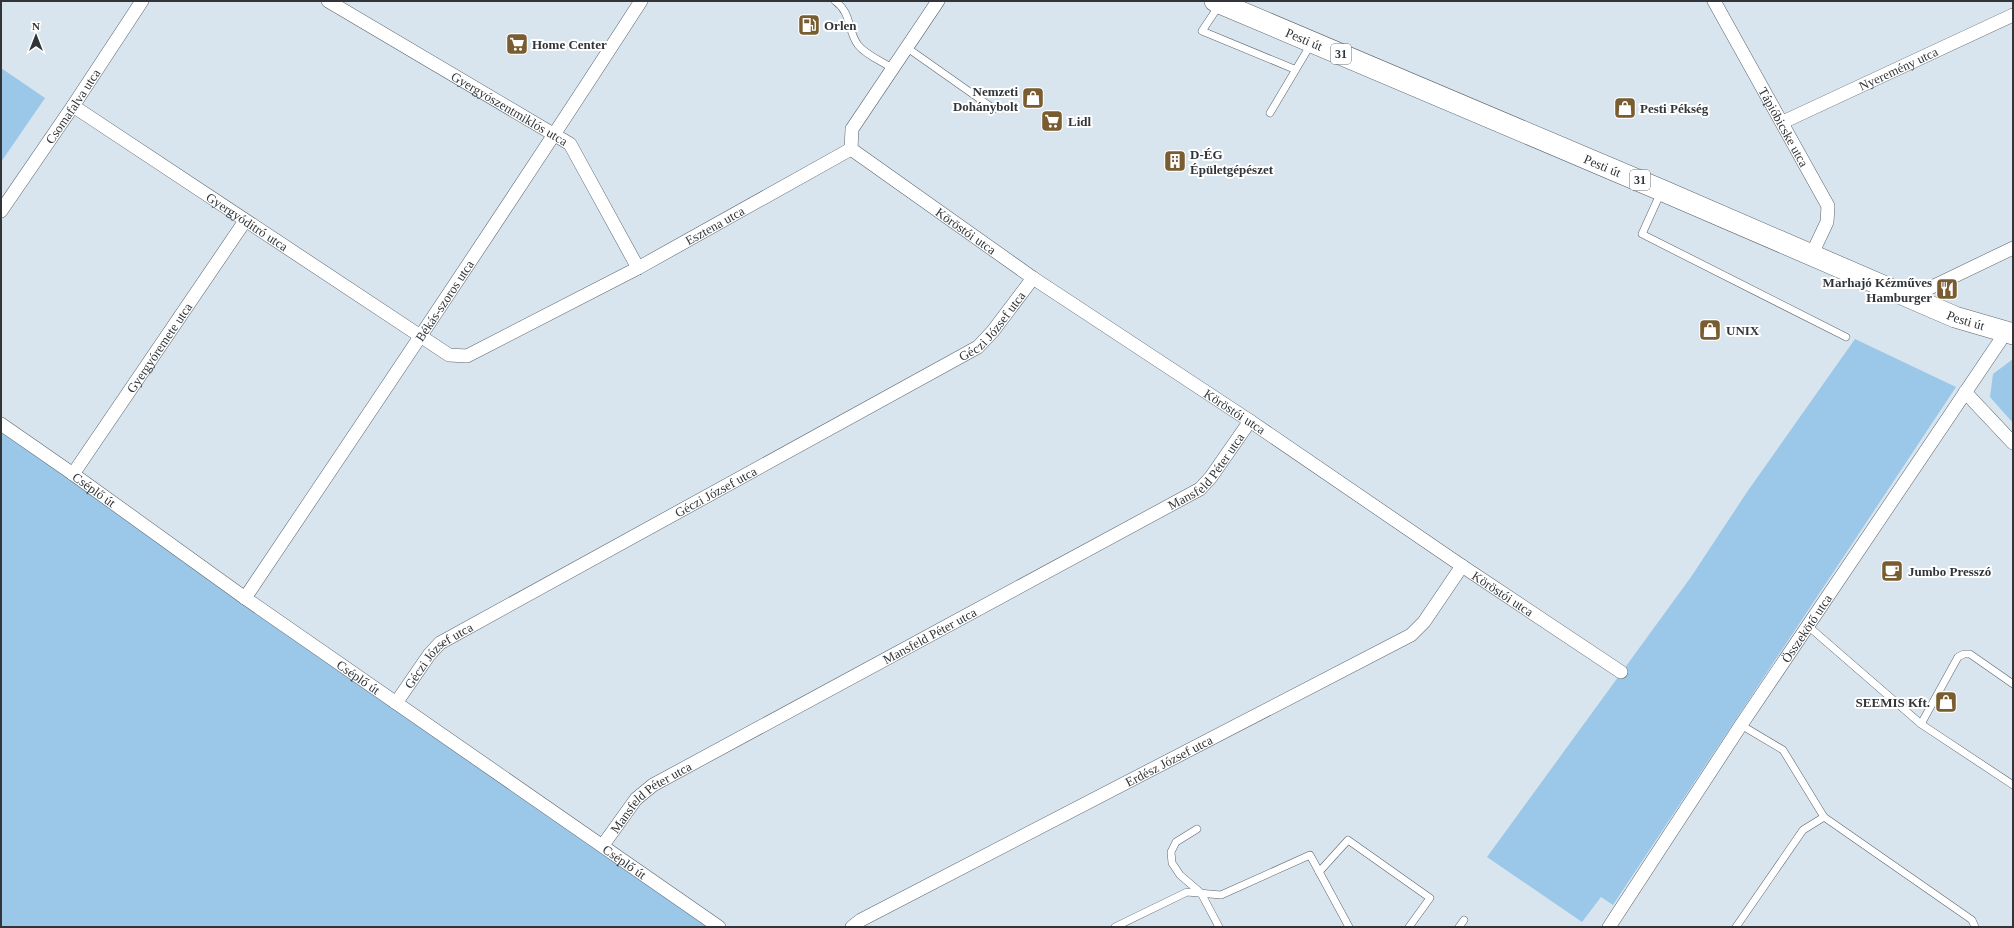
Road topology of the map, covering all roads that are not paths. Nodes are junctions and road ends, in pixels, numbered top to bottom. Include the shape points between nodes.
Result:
1 (142, 1) edge
2 (328, 1) edge
3 (641, 1) edge
4 (835, 1) edge
5 (938, 1) edge
6 (1714, 1) edge
7 (1218, 2) edge
8 (844, 4) edge
9 (2013, 14) edge
10 (1313, 42) junction
11 (906, 47) junction
12 (892, 68) junction
13 (1294, 69) junction
14 (73, 106) junction
15 (994, 110) dead end
16 (1270, 113) dead end
17 (1783, 122) junction
18 (556, 134) junction
19 (851, 149) junction
20 (1662, 190) junction
21 (1, 210) edge
22 (245, 221) junction
23 (2013, 248) edge
24 (1811, 256) junction
25 (638, 268) junction
26 (1034, 278) junction
27 (1909, 298) junction
28 (2010, 333) edge
29 (422, 336) junction
30 (1846, 337) dead end
31 (1965, 392) junction
32 (1250, 421) junction
33 (1, 424) edge
34 (2013, 443) edge
35 (73, 474) junction
36 (1462, 566) junction
37 (245, 598) junction
38 (1808, 626) junction
39 (1621, 672) dead end
40 (2013, 684) edge
41 (396, 703) junction
42 (1921, 724) junction
43 (1741, 725) junction
44 (2013, 785) edge
45 (1824, 817) junction
46 (1197, 829) dead end
47 (603, 845) junction
48 (1319, 872) junction
49 (1201, 893) junction
50 (1464, 920) dead end
51 (719, 927) edge
52 (852, 927) edge
53 (1115, 927) edge
54 (1219, 927) edge
55 (1349, 927) edge
56 (1409, 927) edge
57 (1459, 927) edge
58 (1610, 927) edge
59 (1736, 927) edge
60 (1975, 927) edge

1 - 14 street, Csomafalva utca
2 - 18 street, Gyergyószentmiklós utca
3 - 18 street, Békás-szoros utca
4 - 8 lane
5 - 11 street
6 - 17 street, Tápióbicske utca
7 - 10 main road, Pesti út / 31
7 - 13 lane via 1202,31
8 - 12 lane via 858,45
9 - 17 street, Nyeremény utca
10 - 13 lane
10 - 20 main road, Pesti út / 31
11 - 12 street
11 - 15 lane
12 - 19 street via 852,129
13 - 16 lane
14 - 21 street, Csomafalva utca
14 - 22 street, Gyergyóditró utca
17 - 24 street, Tápióbicske utca via 1828,206 1827,222
18 - 25 street, Gyergyószentmiklós utca via 570,144
18 - 29 street, Békás-szoros utca
19 - 25 street, Esztena utca
19 - 26 street, Köröstói utca
20 - 24 main road, Pesti út / 31
20 - 30 lane via 1642,234
22 - 29 street, Gyergyóditró utca
22 - 35 street, Gyergyóremete utca
23 - 27 street
24 - 27 main road, Pesti út / 31
25 - 29 street, Esztena utca via 466,356 448,355
26 - 32 street, Köröstói utca
26 - 41 street, Géczi József utca via 993,331 978,346 440,643 429,654
27 - 28 main road, Pesti út / 31 via 1955,317
28 - 31 street, Összekötő utca
29 - 37 street, Békás-szoros utca
31 - 34 street
31 - 38 street, Összekötő utca
32 - 36 street, Köröstói utca
32 - 47 street, Mansfeld Péter utca via 1200,489 653,785 636,799
33 - 35 street, Cséplő út
35 - 37 street, Cséplő út
36 - 39 street, Köröstói utca
36 - 52 street, Erdész József utca via 1424,622 1411,635 868,916
37 - 41 street, Cséplő út
38 - 42 lane
38 - 43 street, Összekötő utca
40 - 42 lane via 1970,654 1964,654 1958,657
41 - 47 street, Cséplő út
42 - 44 lane
43 - 45 lane via 1783,750
43 - 58 street, Összekötő utca
45 - 59 lane via 1803,830
45 - 60 lane via 1972,920
46 - 49 lane via 1176,842 1172,852 1172,863 1180,875
47 - 51 street, Cséplő út
48 - 49 lane via 1310,855 1221,895
48 - 55 lane
48 - 56 lane via 1348,840 1430,898
49 - 53 lane via 1187,892
49 - 54 lane
50 - 57 lane

